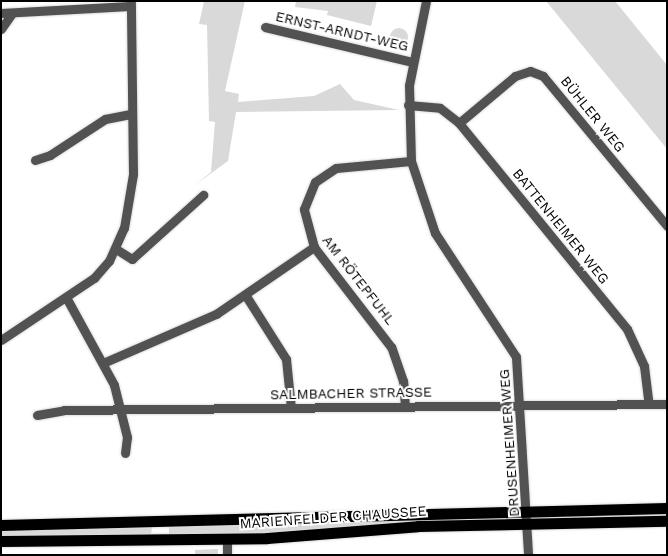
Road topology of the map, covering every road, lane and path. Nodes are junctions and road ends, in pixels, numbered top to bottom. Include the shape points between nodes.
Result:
1 (426, 1) edge
2 (131, 4) edge
3 (1, 12) edge
4 (12, 13) junction
5 (265, 27) dead end
6 (1, 29) edge
7 (412, 62) junction
8 (408, 105) junction
9 (131, 114) junction
10 (459, 122) junction
11 (35, 160) dead end
12 (411, 161) junction
13 (203, 195) dead end
14 (667, 226) edge
15 (314, 247) junction
16 (116, 250) junction
17 (246, 296) junction
18 (67, 298) junction
19 (1, 340) edge
20 (105, 362) junction
21 (649, 404) junction
22 (667, 404) edge
23 (522, 405) junction
24 (405, 407) junction
25 (291, 408) junction
26 (122, 410) junction
27 (37, 415) dead end
28 (125, 453) dead end
29 (667, 508) edge
30 (527, 510) junction
31 (156, 520) junction
32 (667, 521) edge
33 (528, 524) junction
34 (1, 525) edge
35 (227, 539) junction
36 (156, 540) junction
37 (1, 541) edge
38 (227, 555) edge
39 (528, 555) edge

1 - 7 street, DRUSENHEIMER WEG
2 - 4 street
2 - 9 street
3 - 4 street
4 - 6 street
5 - 7 street, ERNST-ARNDT-WEG
7 - 8 street, DRUSENHEIMER WEG
8 - 10 street, BATTENHEIMER WEG via 440,108
8 - 12 street, DRUSENHEIMER WEG
9 - 11 street via 105,118 50,155
9 - 16 street via 131,196
10 - 14 street, BÜHLER WEG via 515,76 530,71 542,76
10 - 21 street, BATTENHEIMER WEG via 627,328 644,366
12 - 15 street, AM RÖTEPFUHL via 347,164 318,179 304,209
12 - 23 street, DRUSENHEIMER WEG via 435,232 512,344
13 - 16 street via 132,259
15 - 17 street
15 - 24 street, AM RÖTEPFUHL via 391,347 403,381
16 - 18 street via 102,270
17 - 20 street via 190,328
17 - 25 street via 286,359
18 - 19 street
18 - 20 street
20 - 26 street
21 - 22 street, SALMBACHER STRASSE
21 - 23 street, SALMBACHER STRASSE
23 - 24 street, SALMBACHER STRASSE
23 - 30 street, DRUSENHEIMER WEG
24 - 25 street, SALMBACHER STRASSE
25 - 26 street, SALMBACHER STRASSE
26 - 27 street, SALMBACHER STRASSE
26 - 28 street
29 - 30 main road, MARIENFELDER CHAUSSEE
30 - 31 main road, MARIENFELDER CHAUSSEE
30 - 33 street, DRUSENHEIMER WEG
31 - 34 main road, MARIENFELDER CHAUSSEE
31 - 36 main road
32 - 33 main road, MARIENFELDER CHAUSSEE
33 - 35 main road, MARIENFELDER CHAUSSEE
33 - 39 street, DRUSENHEIMER WEG
35 - 36 main road, MARIENFELDER CHAUSSEE
35 - 38 street
36 - 37 main road, MARIENFELDER CHAUSSEE

